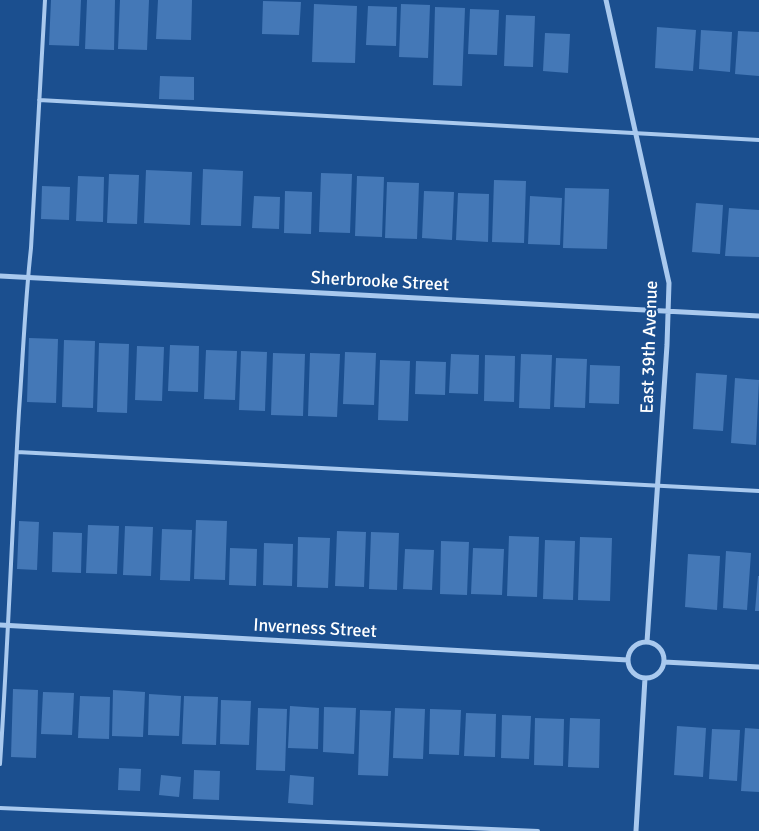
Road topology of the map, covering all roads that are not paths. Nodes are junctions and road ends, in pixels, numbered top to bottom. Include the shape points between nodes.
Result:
1 (45, 0) edge
2 (606, 0) edge
3 (39, 100) junction
4 (636, 134) junction
5 (759, 140) edge
6 (0, 276) edge
7 (28, 278) junction
8 (668, 311) junction
9 (759, 316) edge
10 (17, 452) junction
11 (658, 485) junction
12 (759, 491) edge
13 (0, 625) edge
14 (9, 626) junction
15 (647, 642) junction
16 (628, 660) junction
17 (664, 662) junction
18 (759, 667) edge
19 (645, 678) junction
20 (0, 764) edge
21 (0, 808) edge
22 (538, 831) edge
23 (636, 831) edge

1 - 3 lane
2 - 4 street, East 39th Avenue
3 - 4 lane
3 - 7 lane
4 - 5 lane
4 - 8 street, East 39th Avenue via 669,283
6 - 7 street, Sherbrooke Street
7 - 8 street, Sherbrooke Street
7 - 10 lane
8 - 9 street, Sherbrooke Street
8 - 11 street, East 39th Avenue
10 - 11 lane
10 - 14 lane
11 - 12 lane
11 - 15 street, East 39th Avenue
13 - 14 street, Inverness Street
14 - 16 street, Inverness Street
14 - 20 lane
15 - 16 street via 633,647
15 - 17 street via 660,648
16 - 19 street via 633,672
17 - 18 street
17 - 19 street via 658,674
19 - 23 street
21 - 22 lane

